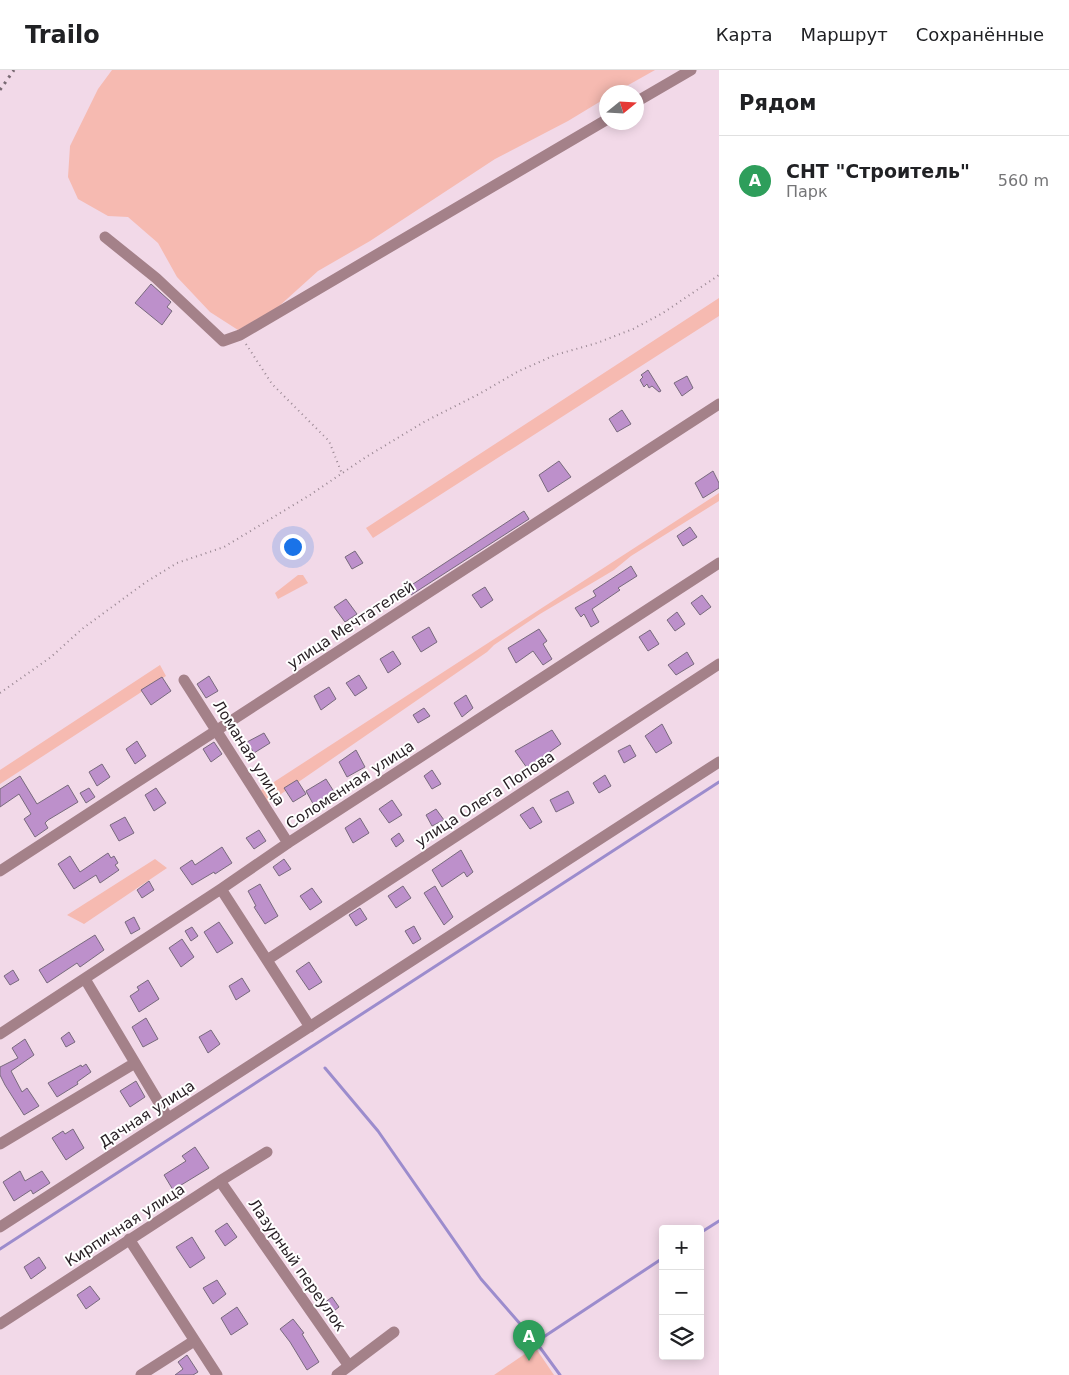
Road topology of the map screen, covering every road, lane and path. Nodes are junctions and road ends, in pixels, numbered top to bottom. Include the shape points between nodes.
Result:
1 (691, 70) edge
2 (644, 97) edge
3 (599, 124) edge
4 (105, 237) dead end
5 (719, 275) edge
6 (240, 335) junction
7 (719, 404) edge
8 (342, 474) junction
9 (719, 563) edge
10 (719, 664) edge
11 (184, 680) dead end
12 (0, 694) edge
13 (217, 731) junction
14 (719, 762) edge
15 (288, 843) junction
16 (0, 872) edge
17 (221, 889) junction
18 (267, 960) junction
19 (85, 979) junction
20 (310, 1027) junction
21 (0, 1034) edge
22 (135, 1063) junction
23 (168, 1118) junction
24 (0, 1144) edge
25 (267, 1152) dead end
26 (220, 1181) junction
27 (0, 1227) edge
28 (129, 1239) junction
29 (0, 1324) edge
30 (394, 1332) dead end
31 (194, 1341) junction
32 (349, 1366) junction
33 (141, 1375) edge
34 (217, 1375) edge
35 (337, 1375) edge

1 - 2 street
3 - 6 street
4 - 6 street via 156,278 224,341
5 - 8 path via 663,313 632,329 517,372 424,422
6 - 8 path via 272,384 329,441
7 - 13 street, улица Мечтателей
8 - 12 path via 224,547 177,564 146,582
9 - 15 street, Соломенная улица
10 - 18 street, улица Олега Попова
11 - 13 street, Ломаная улица
13 - 15 street, Ломаная улица
13 - 16 street, улица Мечтателей
14 - 20 street, Дачная улица
15 - 17 street, Соломенная улица
17 - 18 street
17 - 19 street, Соломенная улица
18 - 20 street
19 - 21 street, Соломенная улица
19 - 22 street
20 - 23 street, Дачная улица
22 - 23 street
22 - 24 street
23 - 27 street, Дачная улица
25 - 26 street, Кирпичная улица
26 - 28 street, Кирпичная улица
26 - 32 street, Лазурный переулок
28 - 29 street, Кирпичная улица
28 - 31 street
30 - 32 street
31 - 33 street
31 - 34 street
32 - 35 street

